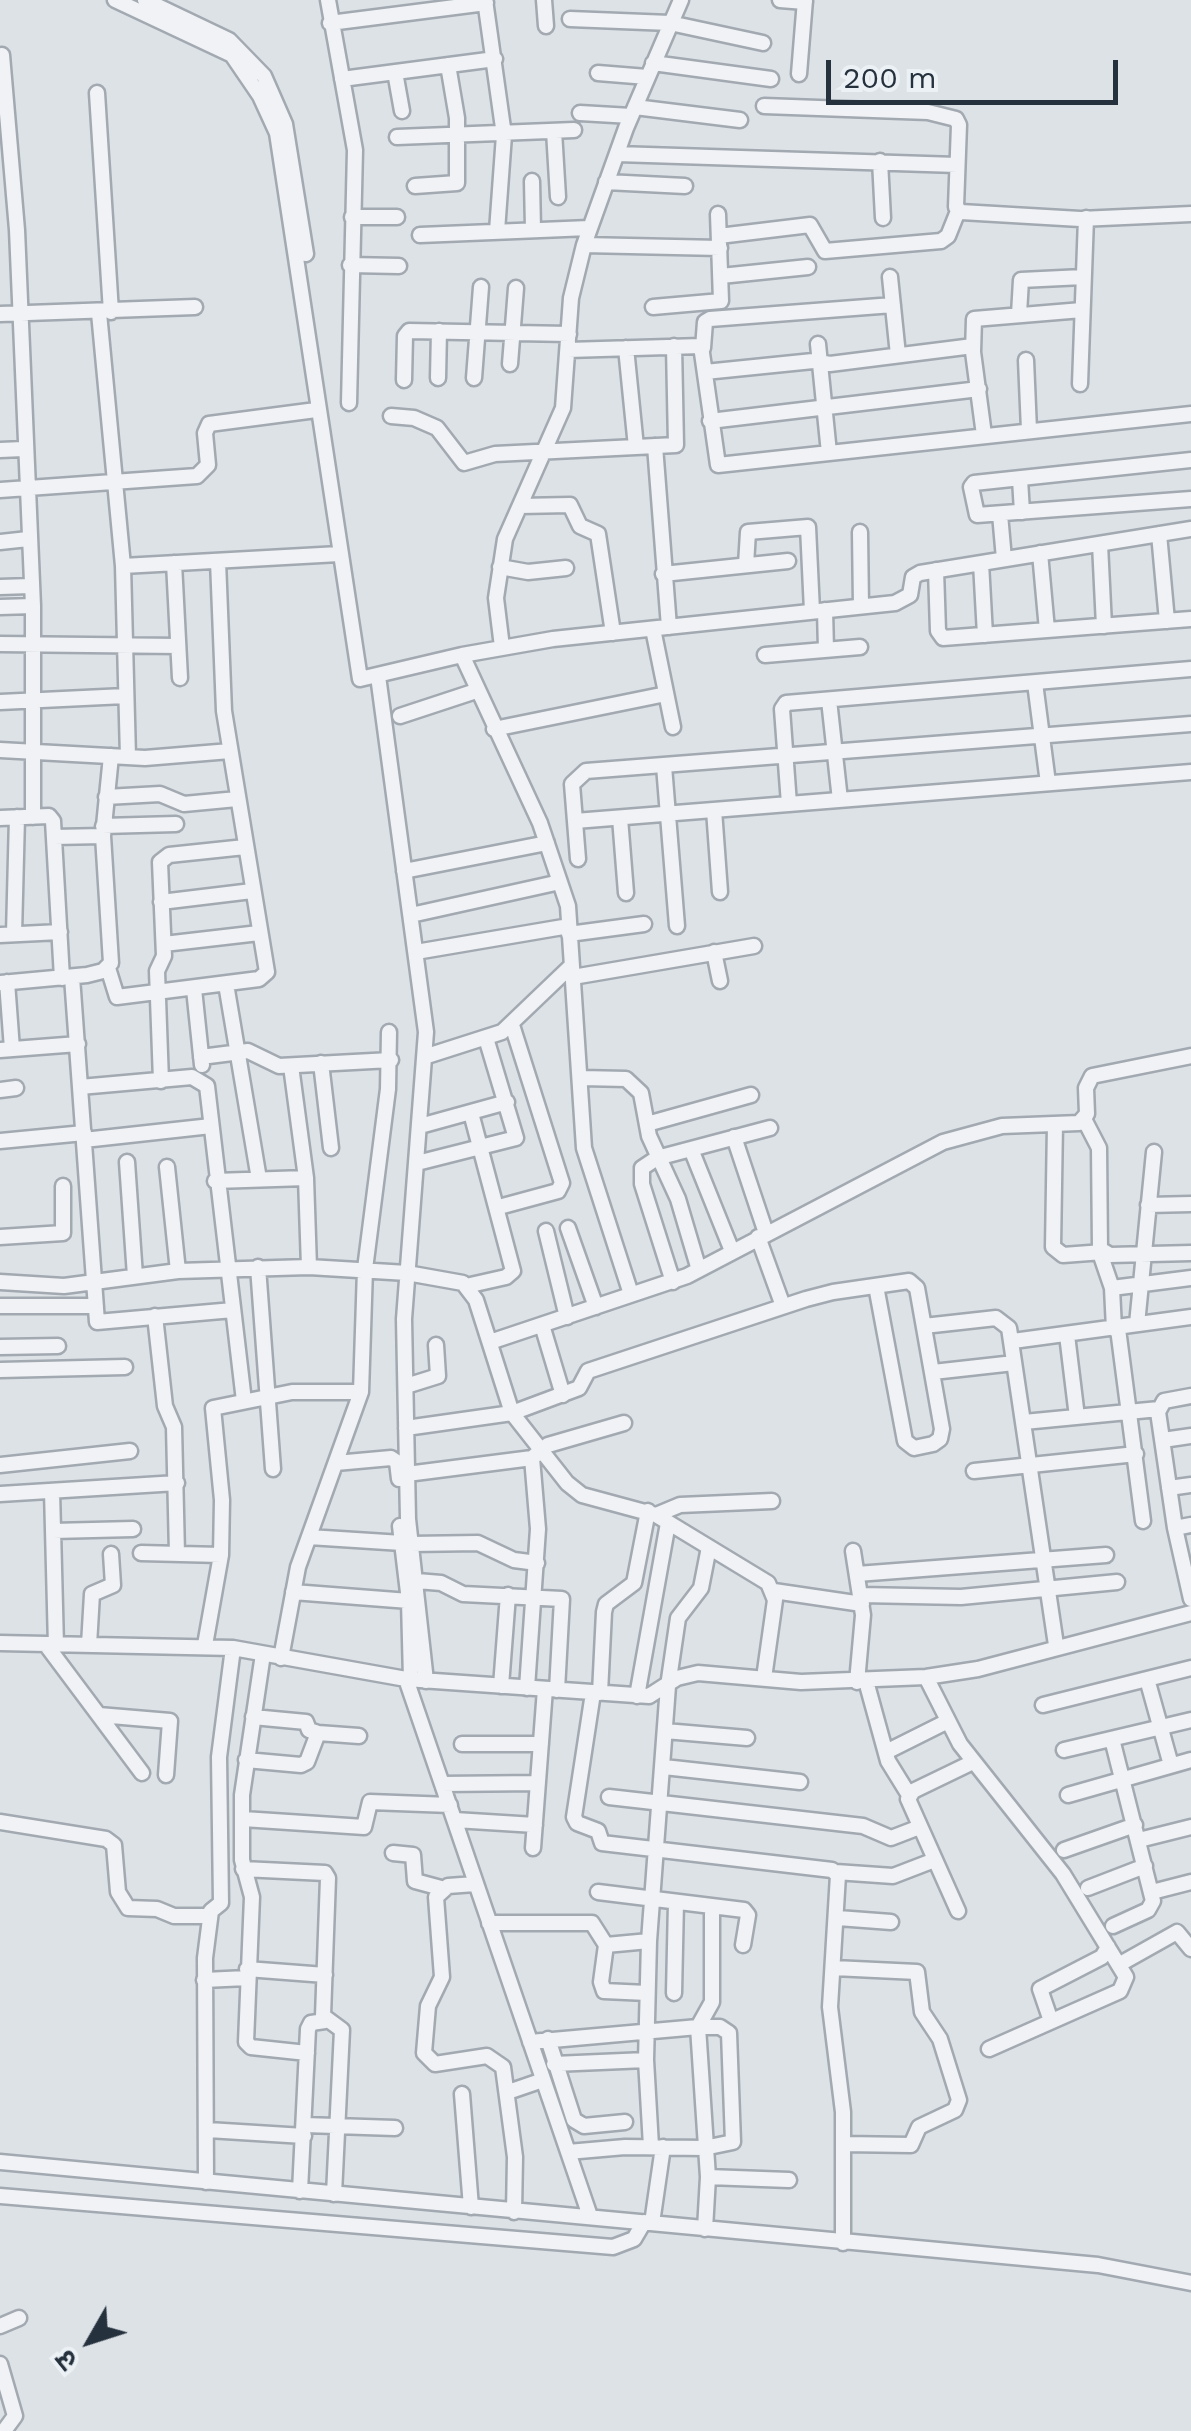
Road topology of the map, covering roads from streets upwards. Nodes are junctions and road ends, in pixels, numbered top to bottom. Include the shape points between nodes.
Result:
1 (115, 0) edge
2 (145, 0) edge
3 (328, 0) edge
4 (544, 0) edge
5 (681, 0) edge
6 (780, 0) edge
7 (805, 1) edge
8 (486, 2) edge
9 (570, 19) dead end
10 (330, 23) junction
11 (670, 23) junction
12 (546, 26) dead end
13 (763, 43) dead end
14 (2, 55) dead end
15 (495, 58) junction
16 (448, 65) junction
17 (650, 70) junction
18 (395, 72) junction
19 (598, 73) dead end
20 (799, 74) dead end
21 (342, 79) junction
22 (770, 79) dead end
23 (98, 92) dead end
24 (764, 106) dead end
25 (402, 110) dead end
26 (633, 111) junction
27 (580, 113) dead end
28 (740, 120) dead end
29 (574, 130) dead end
30 (554, 131) junction
31 (504, 135) junction
32 (456, 136) junction
33 (397, 137) dead end
34 (616, 154) junction
35 (880, 161) junction
36 (957, 165) junction
37 (532, 181) dead end
38 (606, 182) junction
39 (414, 186) dead end
40 (685, 186) dead end
41 (558, 197) dead end
42 (958, 211) junction
43 (718, 214) dead end
44 (1191, 214) edge
45 (352, 217) junction
46 (397, 218) dead end
47 (883, 218) dead end
48 (1086, 218) junction
49 (589, 228) junction
50 (533, 229) junction
51 (498, 231) junction
52 (420, 235) dead end
53 (720, 242) junction
54 (584, 245) junction
55 (306, 254) dead end
56 (350, 265) junction
57 (399, 266) dead end
58 (808, 267) dead end
59 (721, 276) junction
60 (890, 277) dead end
61 (1083, 277) junction
62 (481, 287) dead end
63 (516, 288) dead end
64 (893, 305) junction
65 (195, 308) dead end
66 (653, 308) dead end
67 (1082, 310) junction
68 (105, 312) junction
69 (0, 314) edge
70 (18, 314) junction
71 (1019, 314) junction
72 (439, 331) junction
73 (476, 332) junction
74 (511, 333) junction
75 (568, 342) junction
76 (818, 344) dead end
77 (674, 346) junction
78 (973, 346) junction
79 (626, 348) junction
80 (703, 348) junction
81 (898, 355) junction
82 (1026, 360) dead end
83 (820, 362) junction
84 (510, 364) dead end
85 (705, 372) junction
86 (438, 378) dead end
87 (474, 378) dead end
88 (404, 380) dead end
89 (1080, 384) dead end
90 (979, 389) junction
91 (349, 403) dead end
92 (824, 408) junction
93 (316, 410) junction
94 (1191, 414) edge
95 (392, 416) dead end
96 (710, 421) junction
97 (1029, 430) junction
98 (984, 436) junction
99 (655, 446) junction
100 (636, 447) junction
101 (24, 449) junction
102 (0, 450) edge
103 (547, 450) junction
104 (830, 452) junction
105 (1191, 460) edge
106 (1020, 478) junction
107 (116, 484) junction
108 (26, 488) junction
109 (0, 490) edge
110 (1191, 501) edge
111 (520, 506) junction
112 (1022, 512) junction
113 (1000, 514) junction
114 (1191, 529) edge
115 (860, 532) dead end
116 (1160, 534) junction
117 (28, 540) junction
118 (0, 542) edge
119 (1100, 544) junction
120 (1040, 553) junction
121 (339, 554) junction
122 (1004, 559) junction
123 (218, 561) junction
124 (788, 561) dead end
125 (174, 563) junction
126 (981, 563) junction
127 (746, 565) junction
128 (123, 566) junction
129 (500, 567) junction
130 (566, 568) dead end
131 (936, 570) junction
132 (663, 574) junction
133 (30, 586) junction
134 (0, 587) edge
135 (0, 606) edge
136 (33, 606) junction
137 (861, 606) junction
138 (819, 610) junction
139 (1191, 619) edge
140 (1167, 621) junction
141 (1104, 626) junction
142 (661, 628) junction
143 (1047, 630) junction
144 (613, 633) junction
145 (985, 635) junction
146 (0, 644) edge
147 (178, 646) junction
148 (33, 647) junction
149 (860, 647) dead end
150 (124, 648) junction
151 (502, 648) junction
152 (826, 650) junction
153 (462, 654) junction
154 (765, 656) dead end
155 (1191, 669) edge
156 (180, 678) dead end
157 (370, 678) junction
158 (1035, 683) junction
159 (476, 691) junction
160 (666, 694) junction
161 (125, 696) junction
162 (830, 700) junction
163 (0, 702) edge
164 (31, 702) junction
165 (400, 716) dead end
166 (1191, 724) edge
167 (673, 726) dead end
168 (494, 728) junction
169 (1043, 736) junction
170 (33, 748) junction
171 (0, 750) edge
172 (230, 751) junction
173 (835, 753) junction
174 (111, 756) junction
175 (786, 756) junction
176 (128, 757) junction
177 (664, 766) junction
178 (1191, 772) edge
179 (1048, 783) junction
180 (106, 797) junction
181 (238, 799) junction
182 (840, 800) junction
183 (790, 804) junction
184 (714, 810) junction
185 (668, 814) junction
186 (16, 817) junction
187 (33, 817) junction
188 (0, 818) edge
189 (620, 818) junction
190 (575, 822) junction
191 (176, 824) dead end
192 (103, 831) junction
193 (54, 837) junction
194 (546, 843) junction
195 (245, 846) junction
196 (578, 859) dead end
197 (404, 871) junction
198 (560, 882) junction
199 (252, 890) junction
200 (626, 892) dead end
201 (720, 892) dead end
202 (161, 902) junction
203 (411, 915) junction
204 (644, 924) dead end
205 (677, 926) dead end
206 (569, 930) junction
207 (60, 932) junction
208 (259, 932) junction
209 (7, 935) edge
210 (164, 944) junction
211 (754, 946) dead end
212 (416, 952) junction
213 (714, 952) junction
214 (108, 968) junction
215 (572, 972) junction
216 (67, 977) junction
217 (4, 982) edge
218 (720, 982) dead end
219 (226, 984) junction
220 (194, 988) junction
221 (158, 994) junction
222 (512, 1025) junction
223 (389, 1032) dead end
224 (486, 1038) junction
225 (78, 1044) junction
226 (6, 1050) edge
227 (238, 1050) junction
228 (426, 1056) junction
229 (1191, 1056) edge
230 (202, 1057) junction
231 (390, 1060) junction
232 (321, 1063) junction
233 (291, 1066) junction
234 (582, 1078) junction
235 (161, 1081) junction
236 (204, 1081) junction
237 (16, 1088) dead end
238 (80, 1088) junction
239 (0, 1090) edge
240 (751, 1095) dead end
241 (507, 1102) junction
242 (471, 1113) junction
243 (1084, 1120) junction
244 (647, 1124) junction
245 (1054, 1124) junction
246 (211, 1126) junction
247 (420, 1126) junction
248 (770, 1128) dead end
249 (84, 1136) junction
250 (734, 1138) junction
251 (0, 1142) edge
252 (332, 1148) dead end
253 (482, 1149) junction
254 (691, 1149) junction
255 (1154, 1152) dead end
256 (657, 1158) junction
257 (127, 1162) dead end
258 (417, 1163) junction
259 (167, 1168) dead end
260 (306, 1178) junction
261 (258, 1180) junction
262 (216, 1181) junction
263 (63, 1186) dead end
264 (1191, 1204) edge
265 (1148, 1205) junction
266 (499, 1207) junction
267 (90, 1220) junction
268 (65, 1222) junction
269 (568, 1228) dead end
270 (546, 1231) dead end
271 (762, 1235) junction
272 (0, 1238) edge
273 (732, 1252) junction
274 (1102, 1252) junction
275 (1191, 1253) edge
276 (1142, 1254) junction
277 (258, 1267) junction
278 (309, 1267) junction
279 (365, 1269) junction
280 (230, 1270) junction
281 (699, 1270) junction
282 (178, 1271) junction
283 (399, 1273) junction
284 (135, 1276) junction
285 (1191, 1278) edge
286 (94, 1281) junction
287 (0, 1282) edge
288 (674, 1282) junction
289 (1144, 1282) junction
290 (466, 1286) junction
291 (876, 1286) junction
292 (1112, 1288) junction
293 (630, 1294) junction
294 (0, 1306) edge
295 (96, 1306) junction
296 (596, 1306) junction
297 (782, 1306) junction
298 (233, 1310) junction
299 (156, 1316) junction
300 (567, 1317) junction
301 (1191, 1317) edge
302 (1137, 1324) junction
303 (542, 1325) junction
304 (924, 1326) junction
305 (1116, 1329) junction
306 (1067, 1335) junction
307 (1013, 1341) junction
308 (490, 1342) junction
309 (436, 1345) dead end
310 (58, 1346) dead end
311 (0, 1347) edge
312 (1014, 1363) junction
313 (125, 1367) dead end
314 (0, 1370) edge
315 (933, 1372) junction
316 (406, 1386) junction
317 (361, 1392) junction
318 (563, 1395) junction
319 (267, 1396) junction
320 (1191, 1396) edge
321 (244, 1401) junction
322 (1159, 1409) junction
323 (1131, 1412) junction
324 (512, 1413) junction
325 (1077, 1417) junction
326 (1024, 1422) junction
327 (624, 1423) dead end
328 (406, 1428) junction
329 (1191, 1436) edge
330 (1162, 1440) junction
331 (130, 1451) dead end
332 (535, 1454) junction
333 (1136, 1454) junction
334 (336, 1463) junction
335 (0, 1465) edge
336 (1029, 1465) junction
337 (272, 1469) dead end
338 (974, 1471) dead end
339 (407, 1474) junction
340 (177, 1483) junction
341 (1191, 1484) edge
342 (1169, 1488) junction
343 (52, 1491) junction
344 (0, 1494) edge
345 (772, 1502) dead end
346 (657, 1516) junction
347 (1143, 1521) dead end
348 (1191, 1525) edge
349 (1175, 1528) junction
350 (133, 1529) dead end
351 (53, 1531) junction
352 (309, 1537) junction
353 (406, 1544) junction
354 (709, 1547) junction
355 (853, 1551) dead end
356 (141, 1553) dead end
357 (111, 1554) dead end
358 (177, 1554) junction
359 (221, 1555) junction
360 (1106, 1555) dead end
361 (1041, 1560) junction
362 (537, 1562) junction
363 (1188, 1569) edge
364 (857, 1574) junction
365 (417, 1581) junction
366 (1116, 1582) dead end
367 (1046, 1589) junction
368 (774, 1591) junction
369 (293, 1592) junction
370 (508, 1595) junction
371 (536, 1596) junction
372 (1191, 1598) edge
373 (862, 1599) junction
374 (409, 1602) junction
375 (1191, 1613) edge
376 (0, 1643) edge
377 (1056, 1645) junction
378 (52, 1646) junction
379 (89, 1646) junction
380 (205, 1646) junction
381 (233, 1648) junction
382 (263, 1654) junction
383 (282, 1658) junction
384 (1191, 1668) edge
385 (764, 1678) junction
386 (926, 1678) junction
387 (1147, 1679) junction
388 (416, 1680) junction
389 (862, 1682) junction
390 (500, 1686) junction
391 (668, 1686) junction
392 (527, 1688) junction
393 (551, 1690) junction
394 (596, 1693) junction
395 (637, 1696) junction
396 (1042, 1705) dead end
397 (99, 1715) junction
398 (253, 1717) junction
399 (1191, 1720) edge
400 (946, 1722) junction
401 (1160, 1728) junction
402 (665, 1730) junction
403 (318, 1733) junction
404 (360, 1736) dead end
405 (747, 1738) dead end
406 (1112, 1739) junction
407 (462, 1744) dead end
408 (541, 1744) junction
409 (1064, 1750) dead end
410 (886, 1752) junction
411 (246, 1760) junction
412 (1191, 1760) edge
413 (973, 1762) junction
414 (1171, 1765) junction
415 (664, 1767) junction
416 (142, 1772) dead end
417 (166, 1775) dead end
418 (800, 1782) dead end
419 (1124, 1782) junction
420 (538, 1783) junction
421 (442, 1784) junction
422 (909, 1795) junction
423 (1068, 1796) dead end
424 (609, 1798) dead end
425 (660, 1803) junction
426 (453, 1812) junction
427 (243, 1818) junction
428 (0, 1822) edge
429 (534, 1825) junction
430 (1191, 1827) edge
431 (918, 1828) junction
432 (1137, 1832) junction
433 (533, 1848) dead end
434 (1064, 1850) dead end
435 (657, 1851) junction
436 (393, 1854) dead end
437 (932, 1861) junction
438 (1145, 1866) junction
439 (243, 1869) junction
440 (836, 1872) junction
441 (1191, 1882) edge
442 (476, 1884) junction
443 (442, 1888) junction
444 (1088, 1888) dead end
445 (598, 1892) dead end
446 (1152, 1892) junction
447 (653, 1899) junction
448 (676, 1902) junction
449 (712, 1906) junction
450 (958, 1911) dead end
451 (210, 1916) junction
452 (838, 1918) junction
453 (891, 1922) dead end
454 (488, 1923) junction
455 (1113, 1926) dead end
456 (649, 1941) junction
457 (606, 1944) junction
458 (744, 1945) dead end
459 (1108, 1947) junction
460 (1191, 1948) edge
461 (1120, 1964) junction
462 (834, 1968) junction
463 (247, 1974) junction
464 (325, 1974) junction
465 (204, 1980) junction
466 (674, 1992) dead end
467 (647, 1993) junction
468 (325, 2021) junction
469 (1051, 2021) junction
470 (698, 2027) junction
471 (647, 2031) junction
472 (548, 2039) junction
473 (530, 2042) junction
474 (989, 2048) dead end
475 (308, 2053) junction
476 (646, 2060) junction
477 (554, 2064) junction
478 (543, 2080) junction
479 (508, 2092) junction
480 (462, 2094) dead end
481 (625, 2122) dead end
482 (337, 2126) junction
483 (394, 2128) dead end
484 (208, 2130) junction
485 (304, 2130) junction
486 (844, 2144) junction
487 (657, 2146) junction
488 (704, 2148) junction
489 (568, 2152) junction
490 (0, 2162) edge
491 (708, 2177) junction
492 (789, 2180) dead end
493 (206, 2182) junction
494 (300, 2191) junction
495 (334, 2194) junction
496 (0, 2196) edge
497 (471, 2207) junction
498 (514, 2212) junction
499 (651, 2215) junction
500 (590, 2216) junction
501 (706, 2218) junction
502 (843, 2230) junction
503 (1191, 2283) edge
504 (19, 2318) dead end
505 (0, 2326) edge
506 (0, 2364) edge
507 (4, 2431) edge

1 - 93 street via 225,50 260,96 279,143
2 - 55 street via 229,40 264,76 285,124
3 - 10 street
4 - 12 street
5 - 11 street
6 - 7 street
7 - 20 street
8 - 10 street
8 - 15 street
9 - 11 street
10 - 21 street
11 - 13 street
11 - 17 street
14 - 70 street
15 - 16 street
15 - 31 street
16 - 18 street
16 - 32 street
17 - 19 street
17 - 22 street
17 - 26 street
18 - 21 street
18 - 25 street
21 - 45 street via 355,150
23 - 68 street
24 - 36 street via 952,117 959,125
26 - 27 street
26 - 28 street
26 - 34 street
29 - 30 street
30 - 31 street
30 - 41 street
31 - 32 street
31 - 51 street
32 - 33 street
32 - 39 street via 457,183
34 - 35 street
34 - 38 street
35 - 36 street
35 - 47 street
36 - 42 street
37 - 50 street
38 - 40 street
38 - 49 street
42 - 48 street
42 - 53 street via 941,241 825,251 810,226
43 - 53 street
44 - 48 street
45 - 46 street
45 - 56 street
48 - 61 street
49 - 50 street
49 - 54 street
50 - 51 street
51 - 52 street
53 - 54 street
53 - 59 street
54 - 75 street
56 - 57 street
56 - 91 street
58 - 59 street
59 - 66 street via 719,302
60 - 64 street
61 - 67 street
61 - 71 street via 1021,280
62 - 73 street
63 - 74 street
64 - 80 street via 710,319
64 - 81 street
65 - 68 street
67 - 71 street
67 - 89 street
68 - 70 street
68 - 107 street
69 - 70 street
70 - 101 street
71 - 78 street via 976,318
72 - 73 street
72 - 86 street
72 - 88 street via 406,333
73 - 74 street
73 - 87 street
74 - 75 street
74 - 84 street
75 - 79 street
75 - 103 street via 566,397
76 - 83 street
77 - 79 street
77 - 80 street
77 - 99 street via 679,440
78 - 81 street
78 - 90 street
79 - 100 street
80 - 85 street
81 - 83 street
82 - 97 street
83 - 85 street
83 - 92 street
85 - 96 street
90 - 92 street
90 - 98 street
92 - 96 street
92 - 104 street
93 - 107 street via 214,422 206,428 203,474
93 - 121 street
94 - 97 street
95 - 103 street via 437,428 464,463
96 - 104 street via 718,466
97 - 98 street
98 - 104 street
99 - 100 street
99 - 132 street
100 - 103 street
101 - 102 street
101 - 108 street
103 - 111 street
105 - 106 street
106 - 112 street
106 - 113 street via 972,485 975,515
107 - 108 street
107 - 128 street
108 - 109 street
108 - 117 street
110 - 112 street
111 - 129 street
111 - 144 street via 570,506 580,526 598,534
112 - 113 street
113 - 122 street
114 - 116 street
115 - 137 street
116 - 119 street
116 - 140 street
117 - 118 street
117 - 133 street
119 - 120 street
119 - 141 street
120 - 122 street
120 - 143 street
121 - 123 street
121 - 157 street via 358,674
122 - 126 street
123 - 125 street
123 - 172 street
124 - 127 street
125 - 128 street
125 - 147 street
126 - 131 street
126 - 145 street
127 - 132 street
127 - 138 street via 748,532 808,528
128 - 150 street
129 - 130 street
129 - 151 street
131 - 137 street via 917,574 902,602
131 - 145 street via 941,637
132 - 142 street
133 - 134 street
133 - 136 street
135 - 136 street
136 - 148 street
137 - 138 street
138 - 142 street
138 - 152 street
139 - 140 street
140 - 141 street
141 - 143 street
142 - 144 street
142 - 160 street
143 - 145 street
144 - 151 street
146 - 148 street
147 - 150 street
147 - 156 street
148 - 150 street
148 - 164 street
149 - 152 street
150 - 161 street
151 - 153 street
152 - 154 street
153 - 157 street
153 - 159 street
155 - 158 street
157 - 197 street
158 - 162 street
158 - 169 street
159 - 165 street
159 - 168 street
160 - 167 street
160 - 168 street
161 - 164 street
161 - 176 street
162 - 173 street
162 - 175 street via 783,706
163 - 164 street
164 - 170 street
166 - 169 street
168 - 194 street
169 - 173 street
169 - 179 street
170 - 171 street
170 - 174 street
170 - 187 street
172 - 176 street
172 - 181 street
173 - 175 street
173 - 182 street
174 - 176 street
174 - 180 street
175 - 177 street
175 - 183 street
177 - 185 street
177 - 190 street via 579,773 572,784
178 - 179 street
179 - 182 street
180 - 181 street via 160,794 184,804
180 - 192 street
181 - 195 street
182 - 183 street
183 - 184 street
184 - 185 street
184 - 201 street
185 - 189 street
185 - 205 street
186 - 187 street
186 - 188 street
186 - 209 street
187 - 193 street via 52,818
189 - 190 street
189 - 200 street
190 - 196 street
191 - 192 street
192 - 193 street
192 - 214 street
193 - 207 street
194 - 197 street
194 - 198 street
195 - 199 street
195 - 202 street via 164,858 158,868
197 - 203 street
198 - 203 street
198 - 206 street
199 - 202 street
199 - 208 street
202 - 210 street
203 - 212 street
204 - 206 street
206 - 212 street
206 - 215 street
207 - 209 street
207 - 216 street
208 - 210 street
208 - 219 street via 267,972
210 - 221 street
211 - 213 street
212 - 228 street
213 - 215 street
213 - 218 street
214 - 216 street
214 - 221 street via 117,997
215 - 222 street
215 - 234 street
216 - 217 street
216 - 225 street
217 - 226 street
219 - 220 street
219 - 227 street
220 - 221 street
220 - 230 street
221 - 235 street
222 - 224 street
222 - 266 street via 562,1183 558,1191
223 - 231 street
224 - 228 street
224 - 241 street
225 - 226 street
225 - 238 street
227 - 230 street
227 - 233 street
227 - 261 street
228 - 247 street
229 - 243 street via 1092,1076
230 - 236 street
231 - 232 street
231 - 279 street
232 - 233 street
232 - 252 street
233 - 260 street
234 - 244 street via 634,1084
234 - 293 street via 584,1148
235 - 236 street
235 - 238 street
236 - 246 street
237 - 239 street
238 - 249 street
240 - 244 street
241 - 242 street
241 - 253 street via 516,1138
242 - 247 street
242 - 253 street
243 - 245 street
243 - 274 street via 1099,1148
244 - 256 street
245 - 271 street via 1002,1126 943,1142
245 - 274 street via 1053,1247 1063,1255
246 - 249 street
246 - 262 street
247 - 258 street
248 - 250 street
249 - 251 street
249 - 267 street
250 - 254 street
250 - 271 street
253 - 258 street
253 - 266 street
254 - 256 street
254 - 273 street
255 - 265 street
256 - 281 street via 678,1199
256 - 288 street via 642,1168 642,1184
257 - 284 street
258 - 283 street
259 - 282 street
260 - 261 street
260 - 278 street
261 - 262 street
262 - 280 street
263 - 268 street
264 - 265 street
265 - 276 street
266 - 290 street via 513,1271
267 - 268 street
267 - 286 street
268 - 272 street via 60,1234
269 - 296 street
270 - 300 street
271 - 273 street
271 - 297 street
273 - 281 street
274 - 276 street
274 - 292 street
275 - 276 street
276 - 289 street
277 - 278 street
277 - 280 street
277 - 319 street
278 - 279 street
279 - 283 street
279 - 317 street
280 - 282 street
280 - 298 street
281 - 288 street
282 - 284 street
283 - 290 street
283 - 316 street
284 - 286 street
285 - 289 street
286 - 287 street via 44,1287
286 - 295 street
288 - 293 street
289 - 292 street
289 - 302 street
290 - 308 street
291 - 297 street
291 - 304 street via 914,1283
291 - 315 street via 910,1448 942,1436
292 - 305 street
293 - 296 street
294 - 295 street
295 - 299 street via 99,1323
296 - 300 street
297 - 318 street via 588,1370 579,1388
298 - 299 street
298 - 321 street
299 - 340 street
300 - 303 street
301 - 302 street
302 - 305 street
303 - 308 street
303 - 318 street
304 - 307 street via 996,1318
304 - 315 street
305 - 306 street
305 - 323 street
306 - 307 street
306 - 325 street
307 - 312 street
308 - 324 street
309 - 316 street via 438,1376
310 - 311 street
312 - 315 street
312 - 326 street
313 - 314 street
316 - 328 street
317 - 319 street
317 - 334 street
318 - 324 street
319 - 321 street
319 - 337 street
320 - 322 street via 1164,1401
321 - 359 street via 210,1412 220,1474
322 - 323 street
322 - 330 street
323 - 325 street
323 - 333 street
324 - 328 street
324 - 332 street
325 - 326 street
326 - 336 street
327 - 332 street
328 - 339 street
329 - 330 street
330 - 342 street
331 - 335 street
332 - 339 street
332 - 346 street via 582,1495
332 - 362 street
333 - 336 street
333 - 347 street
334 - 352 street
334 - 353 street via 397,1462
336 - 338 street
336 - 361 street
339 - 353 street
340 - 343 street
340 - 358 street
341 - 342 street
342 - 349 street
343 - 344 street
343 - 351 street
345 - 346 street via 680,1505
346 - 354 street
346 - 394 street via 634,1583 606,1604
346 - 395 street
348 - 349 street
349 - 363 street
350 - 351 street
351 - 378 street
352 - 353 street
352 - 369 street
353 - 362 street via 478,1543 514,1560
353 - 365 street
353 - 374 street
354 - 368 street
354 - 391 street via 701,1588 678,1618
355 - 364 street
356 - 358 street
357 - 379 street via 113,1585 92,1594
358 - 359 street
359 - 380 street
360 - 361 street
361 - 364 street
361 - 367 street
362 - 371 street
363 - 372 street
364 - 373 street
365 - 370 street via 463,1594
365 - 388 street
366 - 367 street
367 - 373 street
367 - 377 street
368 - 373 street
368 - 385 street
369 - 374 street
369 - 383 street
370 - 371 street
370 - 390 street
371 - 392 street
371 - 393 street via 565,1604
373 - 389 street
374 - 388 street
375 - 377 street
376 - 378 street
377 - 386 street
378 - 379 street
378 - 397 street
379 - 380 street
380 - 381 street
381 - 382 street
381 - 451 street via 220,1756 221,1903
382 - 383 street
382 - 398 street
383 - 388 street
384 - 387 street
385 - 389 street
385 - 391 street via 698,1673
386 - 389 street
386 - 400 street
387 - 396 street
387 - 401 street
388 - 390 street
388 - 421 street
389 - 410 street
390 - 392 street
391 - 395 street
391 - 402 street
392 - 393 street
393 - 394 street
393 - 408 street
394 - 395 street
394 - 435 street via 575,1821 598,1831 604,1844
397 - 416 street
397 - 417 street via 170,1721
398 - 403 street via 306,1722
398 - 411 street
399 - 401 street
400 - 410 street
400 - 413 street
401 - 406 street
401 - 414 street
402 - 405 street
402 - 415 street
403 - 404 street
403 - 411 street via 304,1764
406 - 409 street
406 - 419 street
407 - 408 street
408 - 420 street
410 - 422 street
411 - 427 street
412 - 414 street
413 - 422 street
413 - 459 street via 1044,1848
414 - 419 street
415 - 418 street
415 - 425 street
419 - 423 street
419 - 432 street
420 - 421 street
420 - 429 street
421 - 426 street
422 - 431 street
424 - 425 street
425 - 431 street via 863,1826 891,1838
425 - 435 street
426 - 427 street via 370,1802 364,1827
426 - 429 street
426 - 442 street
427 - 439 street
428 - 451 street via 106,1839 114,1845 118,1892 128,1908
429 - 433 street
430 - 432 street
431 - 437 street
432 - 434 street
432 - 438 street
435 - 440 street
435 - 447 street
436 - 443 street via 414,1855 415,1881
437 - 440 street via 893,1876
437 - 450 street
438 - 444 street
438 - 446 street
439 - 463 street via 252,1897
439 - 464 street via 327,1875
440 - 452 street
441 - 446 street
442 - 443 street
442 - 454 street
443 - 479 street via 436,1897 442,1978 428,2006 426,2058 434,2064 495,2057
445 - 447 street
446 - 455 street via 1148,1910
447 - 448 street
447 - 456 street
448 - 449 street
448 - 466 street
449 - 458 street via 747,1912
449 - 470 street via 712,2002
451 - 465 street
452 - 453 street
452 - 462 street
454 - 457 street via 592,1923
454 - 473 street
456 - 457 street
456 - 467 street
457 - 467 street via 604,1991
459 - 461 street
459 - 469 street via 1102,1957 1040,1988
460 - 461 street via 1177,1932
461 - 469 street via 1125,1987
462 - 486 street via 831,2027
462 - 486 street via 917,1972 922,2012 940,2039 959,2100 955,2110 919,2127 911,2145
463 - 464 street
463 - 465 street
463 - 475 street via 247,2045
464 - 468 street
465 - 484 street
467 - 471 street
468 - 475 street via 309,2026
468 - 482 street via 342,2030
469 - 474 street
470 - 471 street
470 - 488 street
470 - 488 street via 729,2034 734,2118 733,2142
471 - 472 street
471 - 476 street
472 - 473 street
472 - 477 street
473 - 478 street
475 - 485 street
476 - 477 street
476 - 487 street
477 - 481 street via 578,2124
478 - 479 street
478 - 489 street
479 - 498 street
480 - 497 street
482 - 483 street
482 - 485 street
482 - 495 street
484 - 485 street
484 - 493 street
485 - 494 street
486 - 502 street
487 - 488 street
487 - 489 street
487 - 499 street
488 - 491 street
489 - 500 street
490 - 493 street
491 - 492 street
491 - 501 street
493 - 494 street
494 - 495 street
495 - 497 street
496 - 499 street via 614,2248 634,2239
497 - 498 street
498 - 500 street
499 - 500 street
499 - 501 street
501 - 502 street
502 - 503 street
504 - 505 street
506 - 507 street via 15,2416

